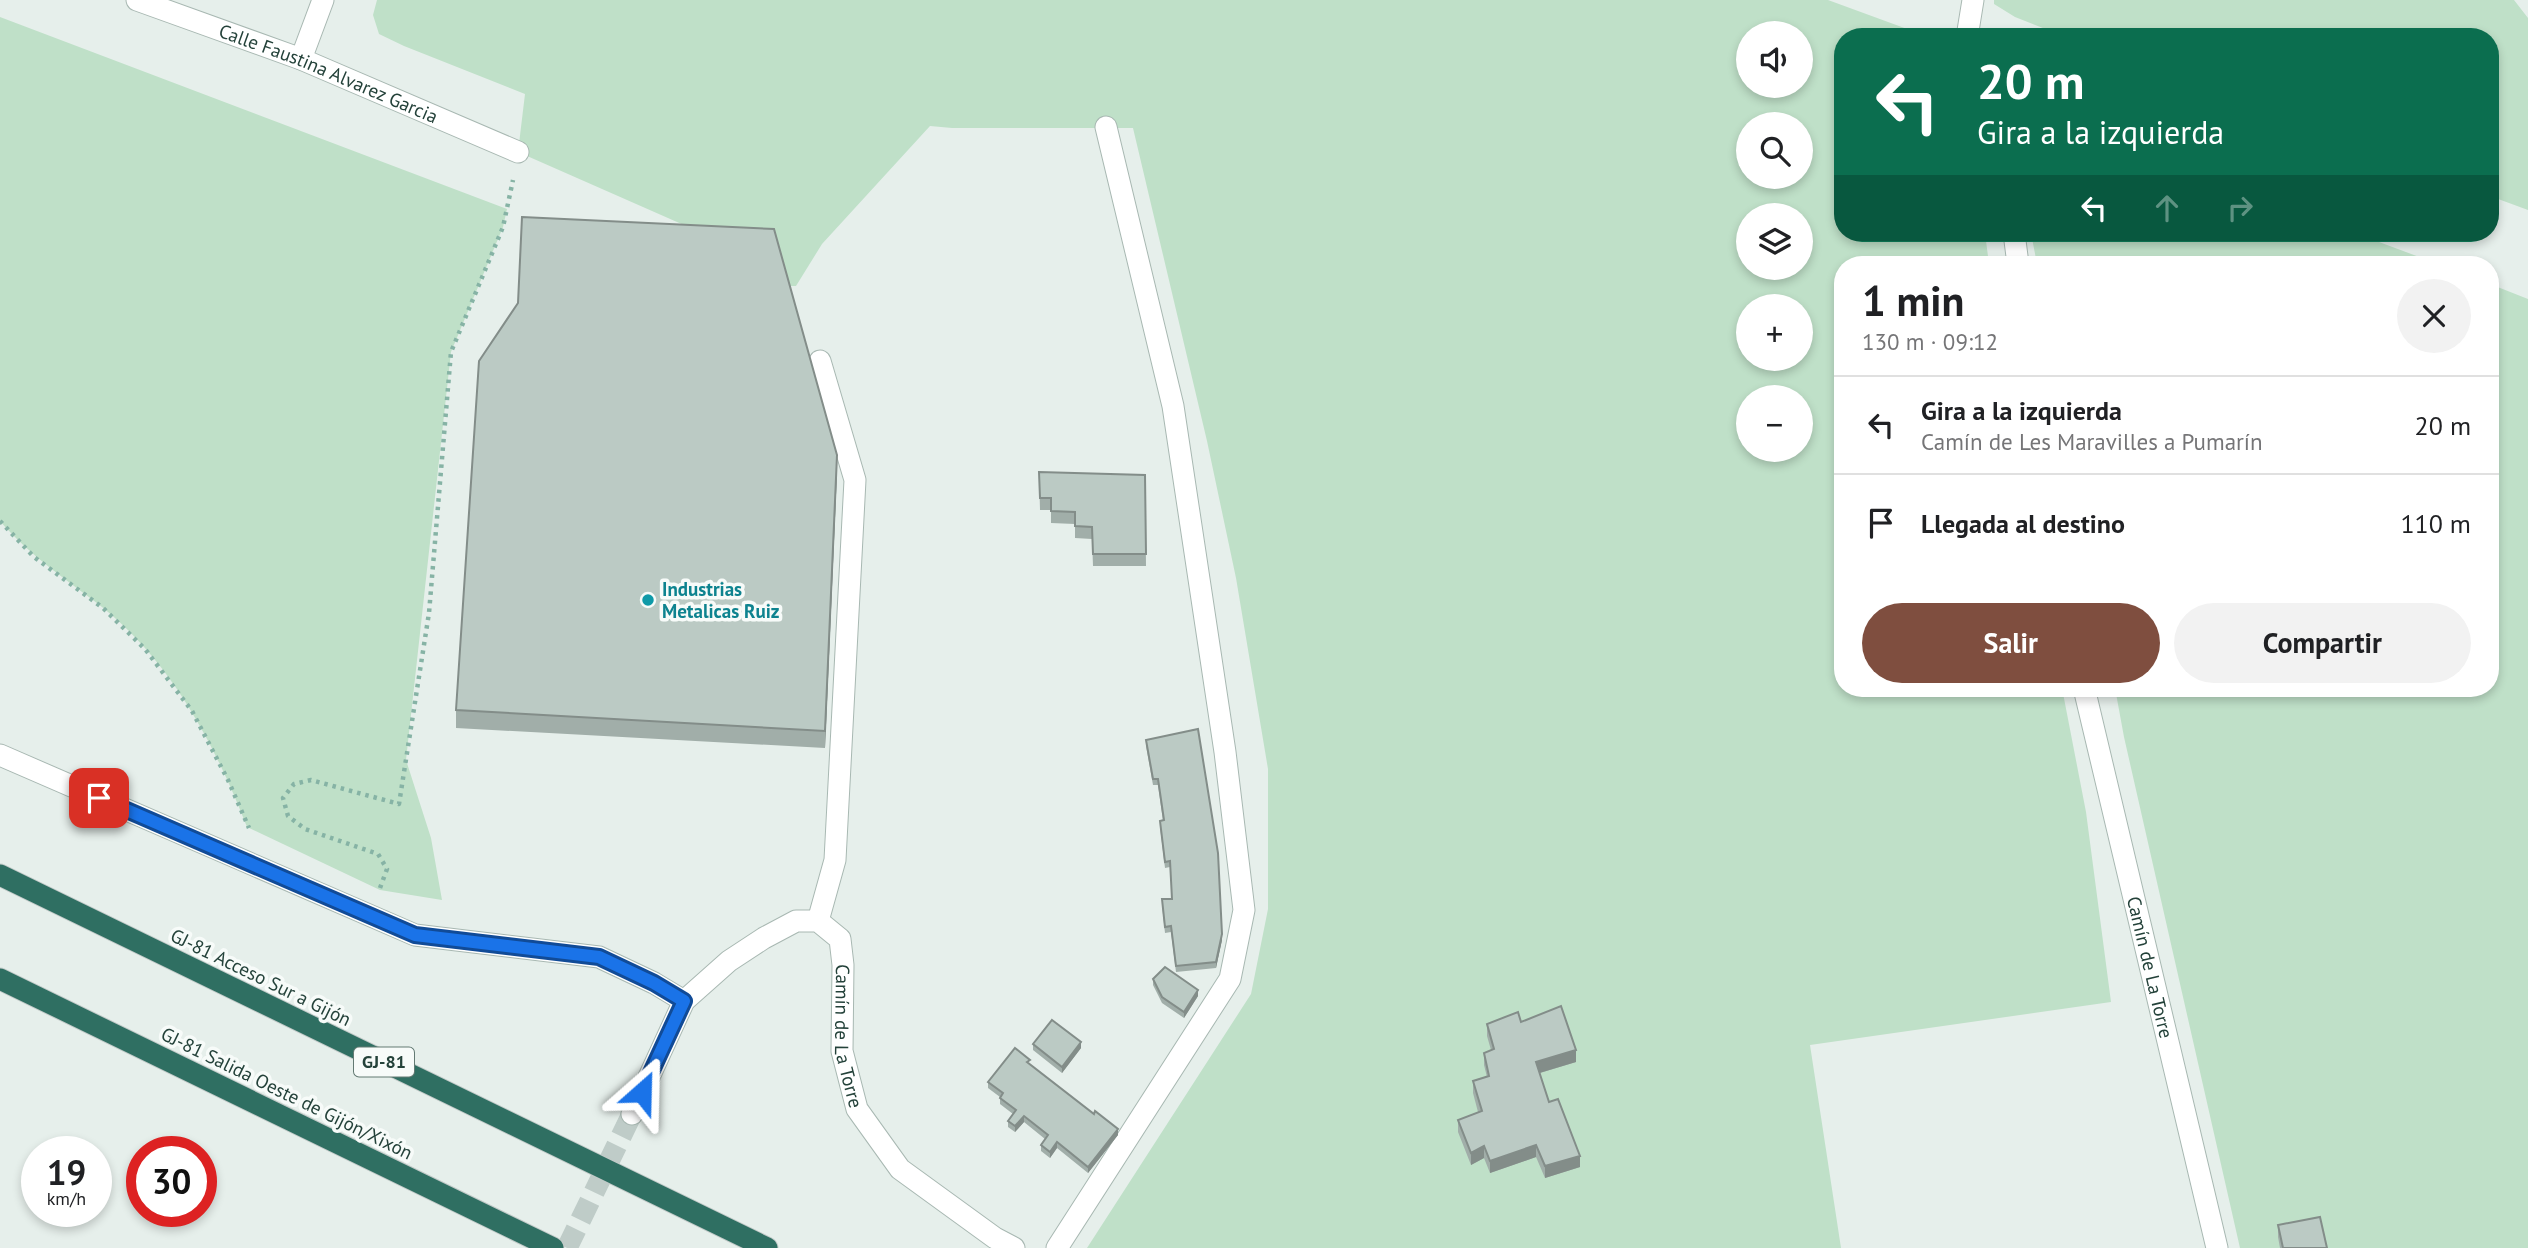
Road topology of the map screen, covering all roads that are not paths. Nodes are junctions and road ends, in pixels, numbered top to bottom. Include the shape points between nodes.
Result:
1 (137, 0) edge
2 (323, 0) edge
3 (1973, 0) edge
4 (1968, 28) edge
5 (301, 59) junction
6 (1106, 127) dead end
7 (518, 152) road end
8 (820, 361) dead end
9 (2086, 697) edge
10 (0, 755) edge
11 (0, 875) edge
12 (818, 921) junction
13 (0, 979) edge
14 (684, 1001) junction
15 (632, 1114) tunnel mouth
16 (553, 1248) edge
17 (767, 1248) edge
18 (1014, 1248) edge
19 (1057, 1248) edge
20 (2217, 1248) edge

1 - 5 street, Calle Faustina Alvarez Garcia
2 - 5 street
3 - 4 street
5 - 7 street, Calle Faustina Alvarez Garcia
6 - 19 street via 1173,406 1244,910 1230,979
8 - 12 street via 855,480 835,860
9 - 20 street, Camín de La Torre
10 - 14 street via 415,935 599,957
11 - 17 highway, GJ-81 Acceso Sur a Gijón / GJ-81
12 - 14 street via 796,921 764,937
12 - 18 street, Camín de La Torre via 840,939 842,1051 857,1109 900,1169
13 - 16 highway, GJ-81 Salida Oeste de Gijón/Xixón
14 - 15 street

